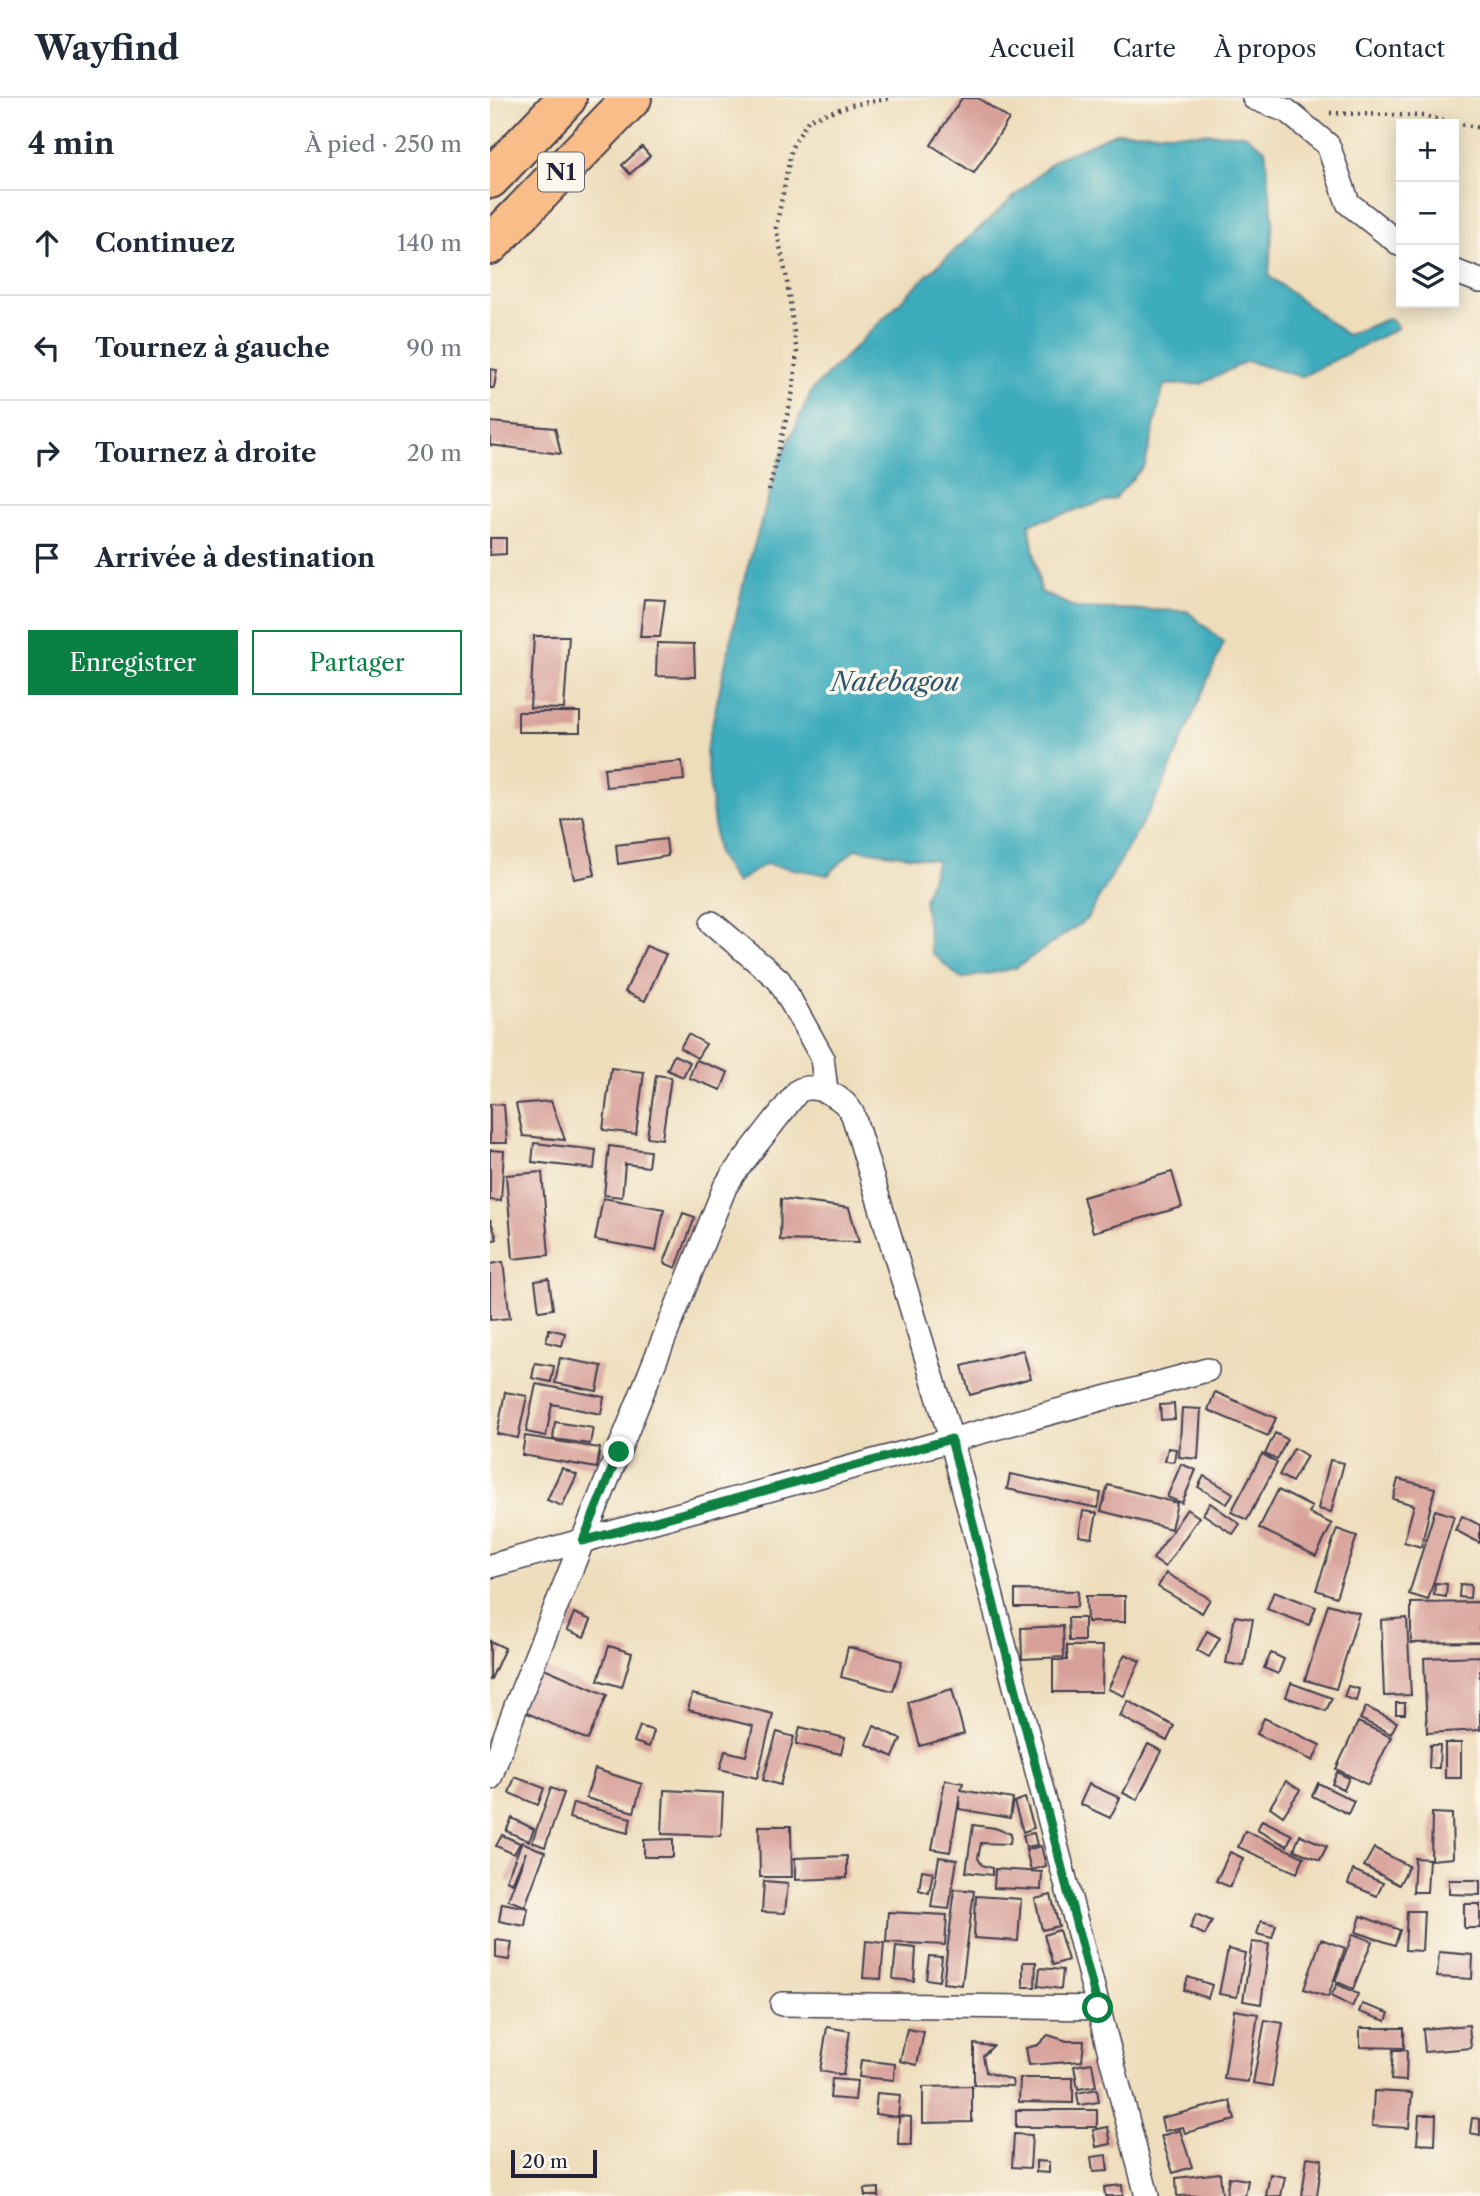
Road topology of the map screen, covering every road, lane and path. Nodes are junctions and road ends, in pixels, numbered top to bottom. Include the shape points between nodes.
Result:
1 (567, 98) edge
2 (632, 98) edge
3 (893, 98) edge
4 (1254, 98) edge
5 (1287, 111) junction
6 (1480, 128) edge
7 (491, 176) edge
8 (1396, 241) edge
9 (490, 246) edge
10 (1459, 273) edge
11 (1480, 281) edge
12 (769, 490) dead end
13 (712, 922) dead end
14 (826, 1091) junction
15 (1207, 1370) dead end
16 (951, 1439) junction
17 (583, 1541) junction
18 (491, 1562) edge
19 (490, 1778) edge
20 (782, 2004) dead end
21 (1098, 2008) junction
22 (1147, 2196) edge

1 - 7 highway, N1
2 - 9 highway, N1
3 - 12 path via 809,119 792,146 776,228 797,353 793,391
4 - 5 street
5 - 6 path via 1423,116
5 - 8 street via 1328,145 1348,203
10 - 11 street
13 - 14 street via 779,980 822,1057
14 - 16 street via 845,1102 853,1115
14 - 17 street via 807,1086 798,1090 725,1187
15 - 16 street
16 - 17 street
16 - 21 street
17 - 18 street
17 - 19 street
20 - 21 street
21 - 22 street

